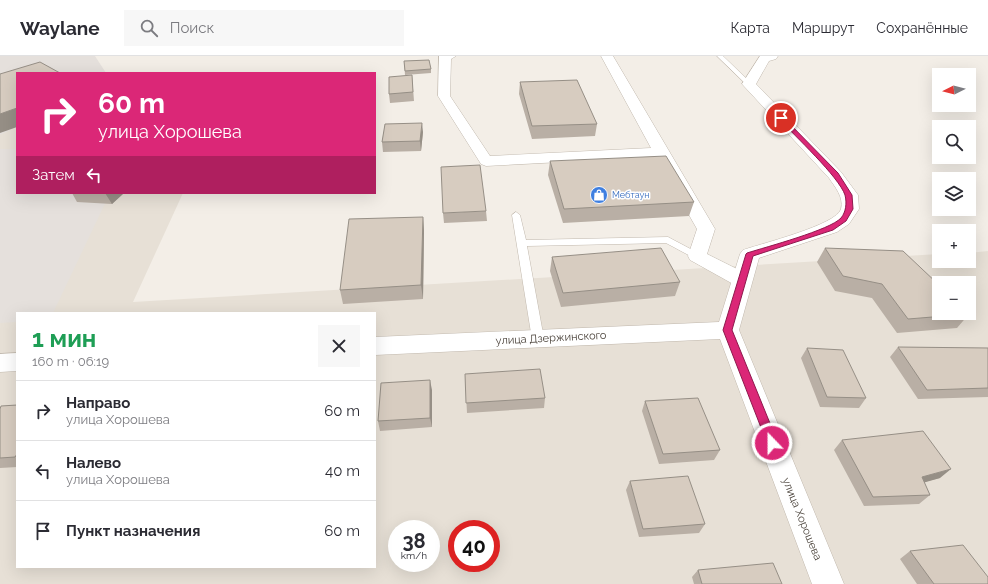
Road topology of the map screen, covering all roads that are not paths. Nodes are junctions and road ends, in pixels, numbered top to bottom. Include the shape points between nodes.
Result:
1 (450, 56) edge
2 (607, 56) edge
3 (720, 56) edge
4 (772, 56) edge
5 (749, 84) junction
6 (661, 152) junction
7 (516, 215) dead end
8 (522, 243) junction
9 (697, 256) junction
10 (742, 280) junction
11 (728, 330) junction
12 (538, 339) junction
13 (376, 346) edge
14 (16, 362) edge
15 (0, 363) edge
16 (828, 584) edge

1 - 6 street via 445,56 444,96 486,161
2 - 6 street
3 - 5 lane
4 - 5 street via 764,60
5 - 10 street via 835,175 848,195 850,209 843,220 830,228 750,254
6 - 9 street via 706,229
7 - 8 lane
8 - 9 lane via 668,240
8 - 12 lane
9 - 10 street
10 - 11 street
11 - 12 street, улица Дзержинского
11 - 16 street, улица Хорошева
12 - 13 street, улица Дзержинского
14 - 15 street

